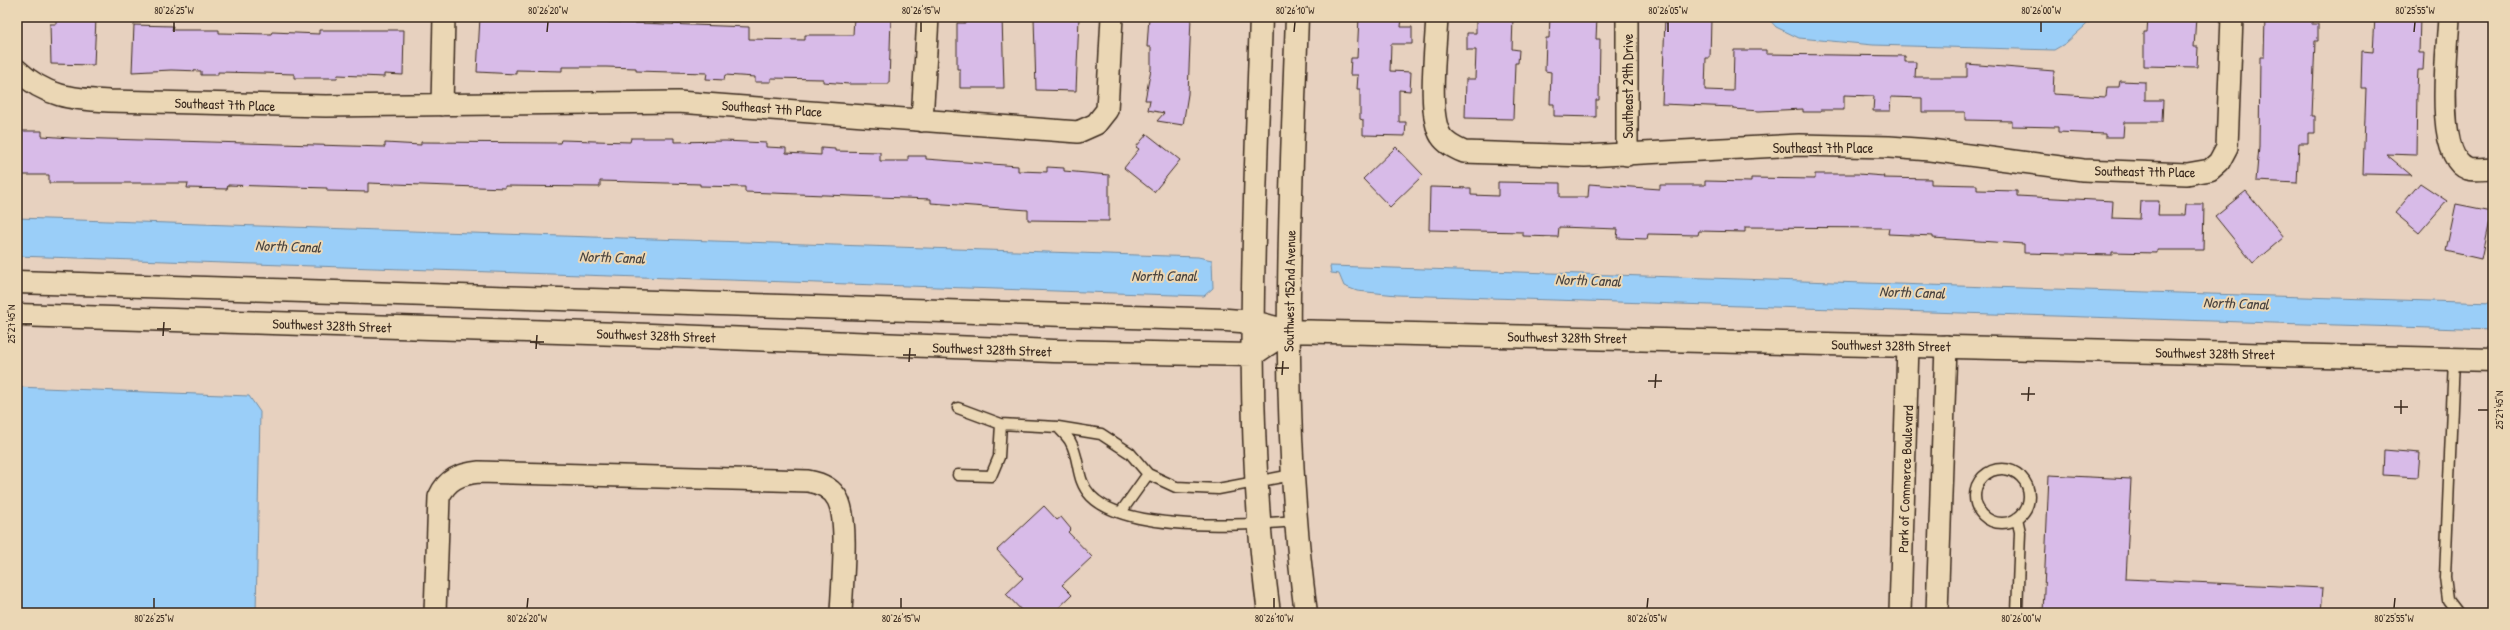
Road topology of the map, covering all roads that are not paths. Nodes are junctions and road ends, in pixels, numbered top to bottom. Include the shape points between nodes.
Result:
1 (444, 17) edge
2 (928, 17) edge
3 (1112, 17) edge
4 (1261, 17) edge
5 (1297, 17) edge
6 (1437, 17) edge
7 (1627, 17) edge
8 (2232, 17) edge
9 (2449, 17) edge
10 (17, 70) edge
11 (442, 105) junction
12 (922, 121) junction
13 (1627, 155) junction
14 (2493, 169) edge
15 (17, 282) edge
16 (17, 315) edge
17 (1253, 322) junction
18 (1288, 331) junction
19 (1908, 345) junction
20 (1946, 346) junction
21 (1252, 355) junction
22 (2454, 359) junction
23 (2493, 360) edge
24 (958, 408) dead end
25 (1001, 424) junction
26 (1058, 427) junction
27 (1148, 474) junction
28 (958, 475) dead end
29 (1292, 475) junction
30 (1256, 480) junction
31 (1121, 512) junction
32 (2017, 518) junction
33 (1295, 521) junction
34 (1259, 524) junction
35 (435, 613) edge
36 (841, 613) edge
37 (1269, 613) edge
38 (1306, 613) edge
39 (1900, 613) edge
40 (1937, 613) edge
41 (2017, 613) edge
42 (2458, 613) edge

1 - 11 street
2 - 12 street
3 - 12 street, Southeast 7th Place via 1108,106 1099,122 1085,130 1074,132
4 - 17 street
5 - 18 street, Southwest 152nd Avenue
6 - 13 street, Southeast 7th Place via 1434,99 1437,128 1448,144 1464,152
7 - 13 street, Southeast 29th Drive
8 - 13 street, Southeast 7th Place via 2229,135 2225,151 2215,166 2198,173 2127,172 2026,164 1930,150 1799,145
9 - 14 street via 2445,122 2451,149 2457,160 2468,169
10 - 11 street, Southeast 7th Place via 46,92 89,100 286,106
11 - 12 street, Southeast 7th Place via 678,102
15 - 17 street, Southwest 328th Street
16 - 21 street, Southwest 328th Street
17 - 18 street, Southwest 328th Street
17 - 21 street
18 - 19 street, Southwest 328th Street
18 - 21 street
18 - 29 street, Southwest 152nd Avenue
19 - 20 street, Southwest 328th Street
19 - 39 street, Park of Commerce Boulevard
20 - 22 street, Southwest 328th Street
20 - 40 street
21 - 30 street
22 - 23 street, Southwest 328th Street
22 - 42 lane via 2445,577 2448,600
24 - 25 lane
25 - 26 lane
25 - 28 lane via 999,457 991,476
26 - 27 lane via 1101,434 1130,453
26 - 31 lane via 1070,441 1081,483 1092,498
27 - 30 lane via 1176,487 1218,488
27 - 31 lane
29 - 30 lane
29 - 33 street, Southwest 152nd Avenue
30 - 34 street
31 - 34 lane via 1171,524
32 - 32 lane via 2028,505 2025,481 2012,471 2004,469 1988,473 1977,486 1976,495 1980,510 1993,521 2006,522
32 - 41 lane via 2020,532
33 - 34 lane
33 - 38 street, Southwest 152nd Avenue
34 - 37 street
35 - 36 street via 439,498 442,489 455,477 479,472 808,481 824,486 838,498 843,514

